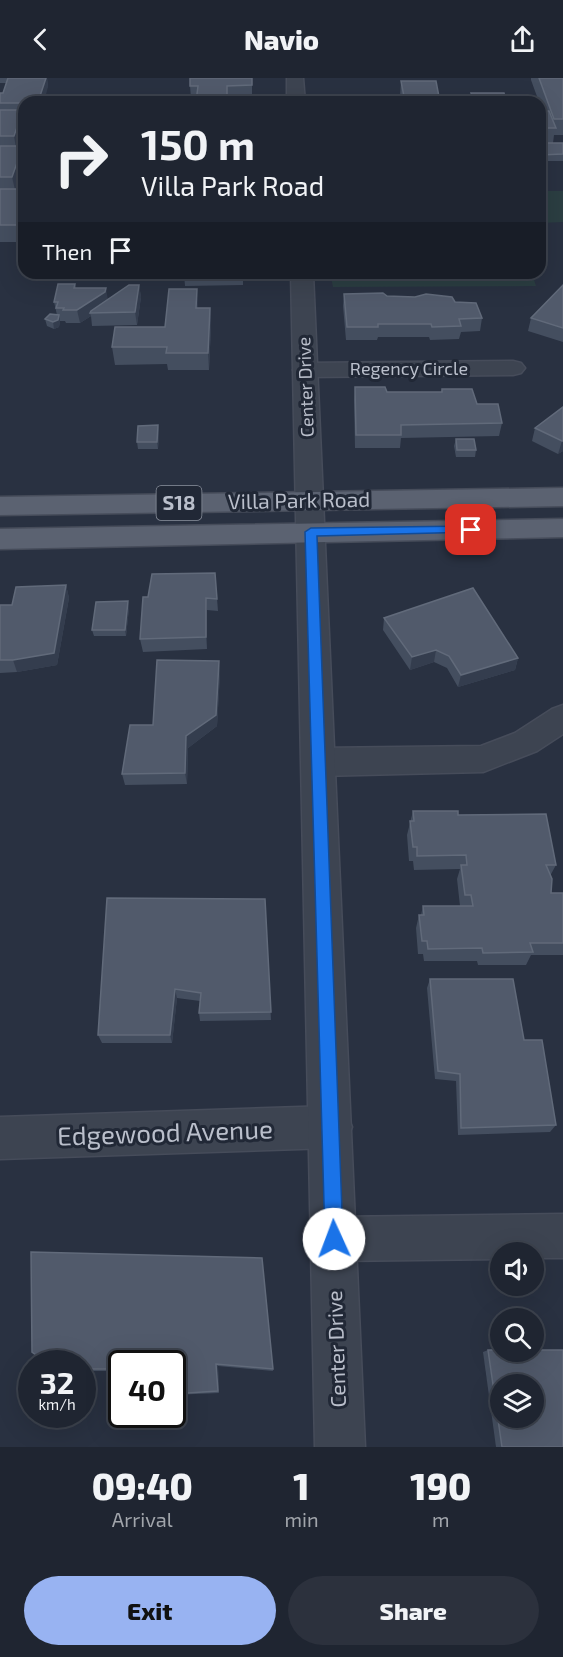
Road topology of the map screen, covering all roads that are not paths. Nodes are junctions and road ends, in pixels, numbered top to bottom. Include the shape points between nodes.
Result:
1 (295, 78) edge
2 (296, 96) edge
3 (302, 279) edge
4 (513, 368) dead end
5 (305, 370) junction
6 (563, 497) edge
7 (310, 501) junction
8 (0, 506) edge
9 (563, 528) edge
10 (311, 532) junction
11 (0, 538) edge
12 (563, 718) edge
13 (319, 762) junction
14 (331, 1127) junction
15 (0, 1138) edge
16 (563, 1236) edge
17 (334, 1239) junction
18 (340, 1447) edge

1 - 2 street
3 - 5 street, Center Drive
4 - 5 street, Regency Circle
5 - 7 street, Center Drive
6 - 7 main road, Villa Park Road / S18
7 - 8 main road, Villa Park Road / S18
7 - 10 street, Center Drive
9 - 10 main road, Villa Park Road / S18
10 - 11 main road, Villa Park Road / S18
10 - 13 street, Center Drive
12 - 13 street via 526,742 483,759
13 - 14 street, Center Drive
14 - 15 street, Edgewood Avenue
14 - 17 street, Center Drive
16 - 17 street
17 - 18 street, Center Drive

